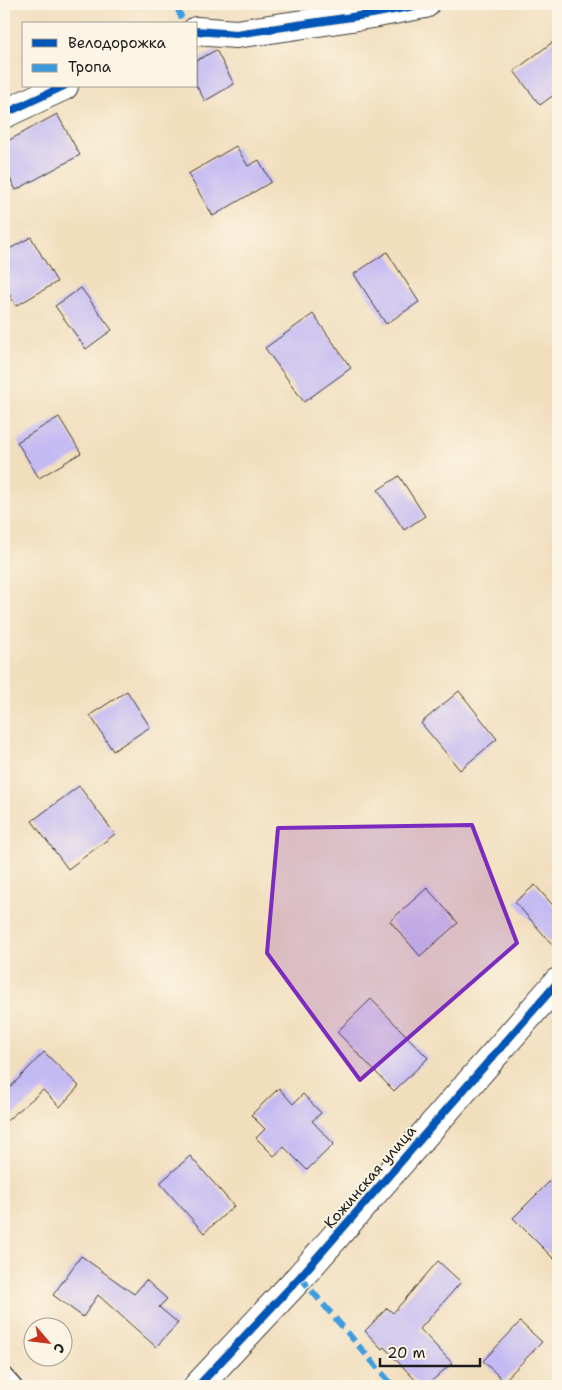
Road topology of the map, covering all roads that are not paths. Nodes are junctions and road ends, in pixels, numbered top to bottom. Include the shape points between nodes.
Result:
1 (425, 4) edge
2 (198, 32) edge
3 (60, 88) edge
4 (4, 114) edge
5 (558, 982) edge
6 (4, 1375) edge
7 (14, 1386) edge
8 (198, 1386) edge

1 - 2 street via 236,34
3 - 4 street
5 - 8 street, Кожинская улица via 300,1277
6 - 7 lane

